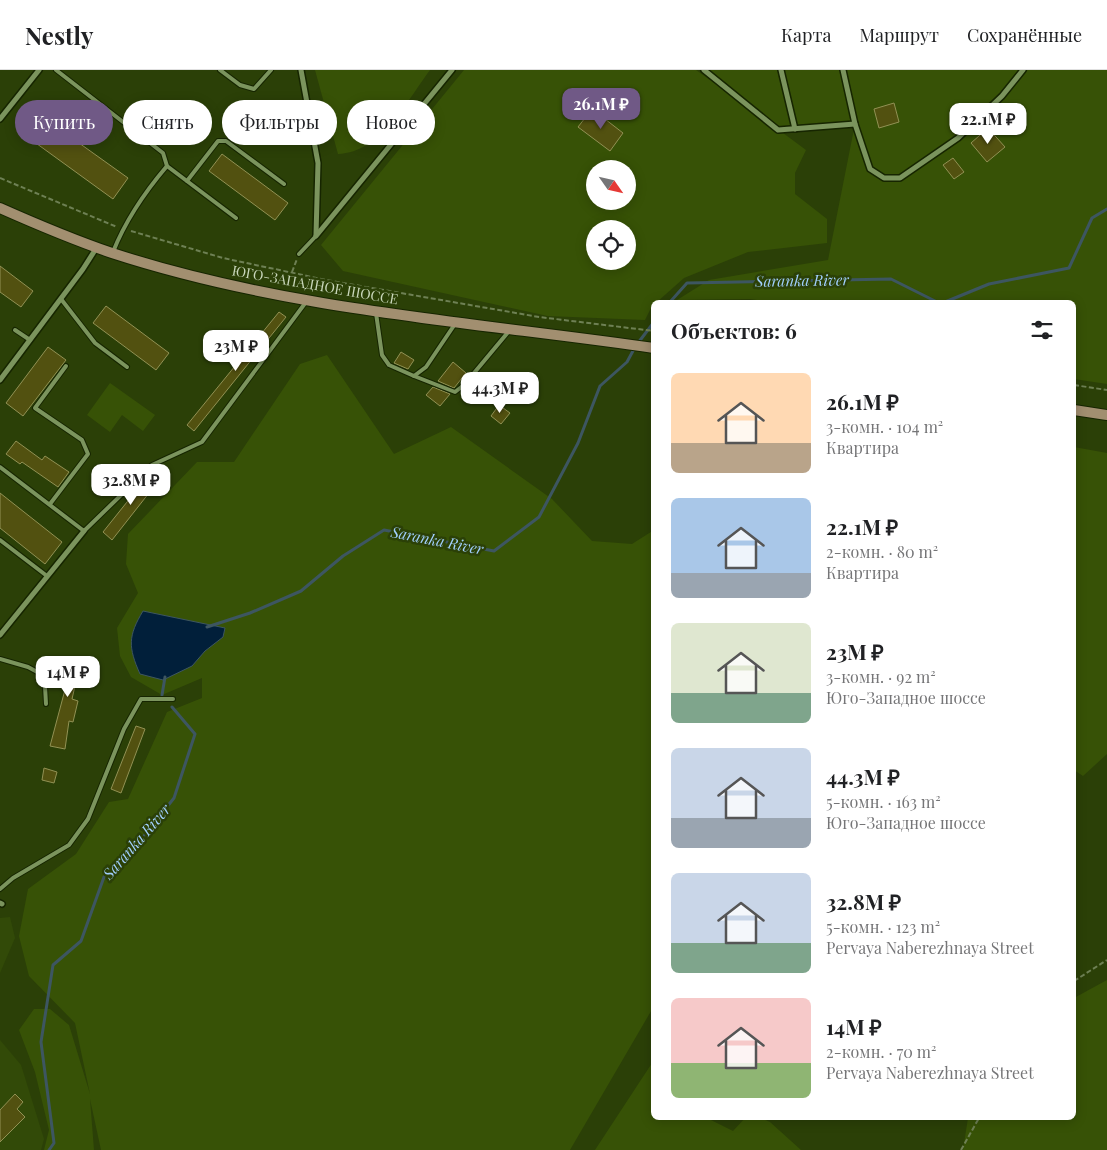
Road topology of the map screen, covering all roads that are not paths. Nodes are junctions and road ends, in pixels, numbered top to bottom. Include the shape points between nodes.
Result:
1 (39, 70) edge
2 (56, 70) edge
3 (220, 70) edge
4 (271, 70) edge
5 (300, 70) edge
6 (452, 70) edge
7 (704, 70) edge
8 (781, 70) edge
9 (843, 70) edge
10 (1023, 70) edge
11 (0, 119) edge
12 (855, 124) junction
13 (795, 130) junction
14 (167, 166) junction
15 (187, 181) junction
16 (284, 184) dead end
17 (0, 208) edge
18 (236, 218) dead end
19 (316, 236) junction
20 (97, 247) junction
21 (113, 253) junction
22 (299, 254) road end
23 (61, 299) junction
24 (307, 300) junction
25 (376, 310) junction
26 (455, 323) junction
27 (15, 330) dead end
28 (510, 330) junction
29 (30, 340) junction
30 (651, 348) edge
31 (66, 366) dead end
32 (127, 367) dead end
33 (414, 376) junction
34 (0, 380) edge
35 (1076, 410) edge
36 (1107, 415) edge
37 (0, 467) edge
38 (50, 504) junction
39 (84, 531) junction
40 (0, 540) edge
41 (47, 576) junction
42 (0, 635) edge
43 (0, 659) edge
44 (173, 699) dead end
45 (46, 704) dead end
46 (0, 889) edge

1 - 11 street
2 - 14 lane via 163,152
3 - 4 lane via 240,85 254,89
5 - 19 street via 318,163
6 - 19 street
7 - 13 street via 778,130
8 - 13 street
9 - 12 street
10 - 12 street via 1002,96 958,138 900,178 884,178 870,169
12 - 13 street
14 - 15 lane
14 - 21 lane via 138,202
15 - 16 lane via 218,141 226,141
15 - 18 lane
17 - 20 main road, ЮГО-ЗАПАДНОЕ ШОССЕ
19 - 22 lane
20 - 21 main road, ЮГО-ЗАПАДНОЕ ШОССЕ
20 - 23 street
21 - 24 main road, ЮГО-ЗАПАДНОЕ ШОССЕ
23 - 29 street
23 - 32 lane via 95,343
24 - 25 main road, ЮГО-ЗАПАДНОЕ ШОССЕ
24 - 39 lane via 202,442 152,465
25 - 26 main road, ЮГО-ЗАПАДНОЕ ШОССЕ
25 - 33 lane via 382,355 390,366
26 - 28 main road, ЮГО-ЗАПАДНОЕ ШОССЕ
26 - 33 lane via 426,367
27 - 29 lane
28 - 30 main road, ЮГО-ЗАПАДНОЕ ШОССЕ
28 - 33 lane via 455,392
29 - 34 street
31 - 38 lane via 35,408 82,440 88,454
35 - 36 main road
37 - 38 lane
38 - 39 lane
39 - 41 street
40 - 41 lane
41 - 42 street
43 - 45 lane via 41,674
44 - 46 lane via 142,699 124,728 88,819 69,845

